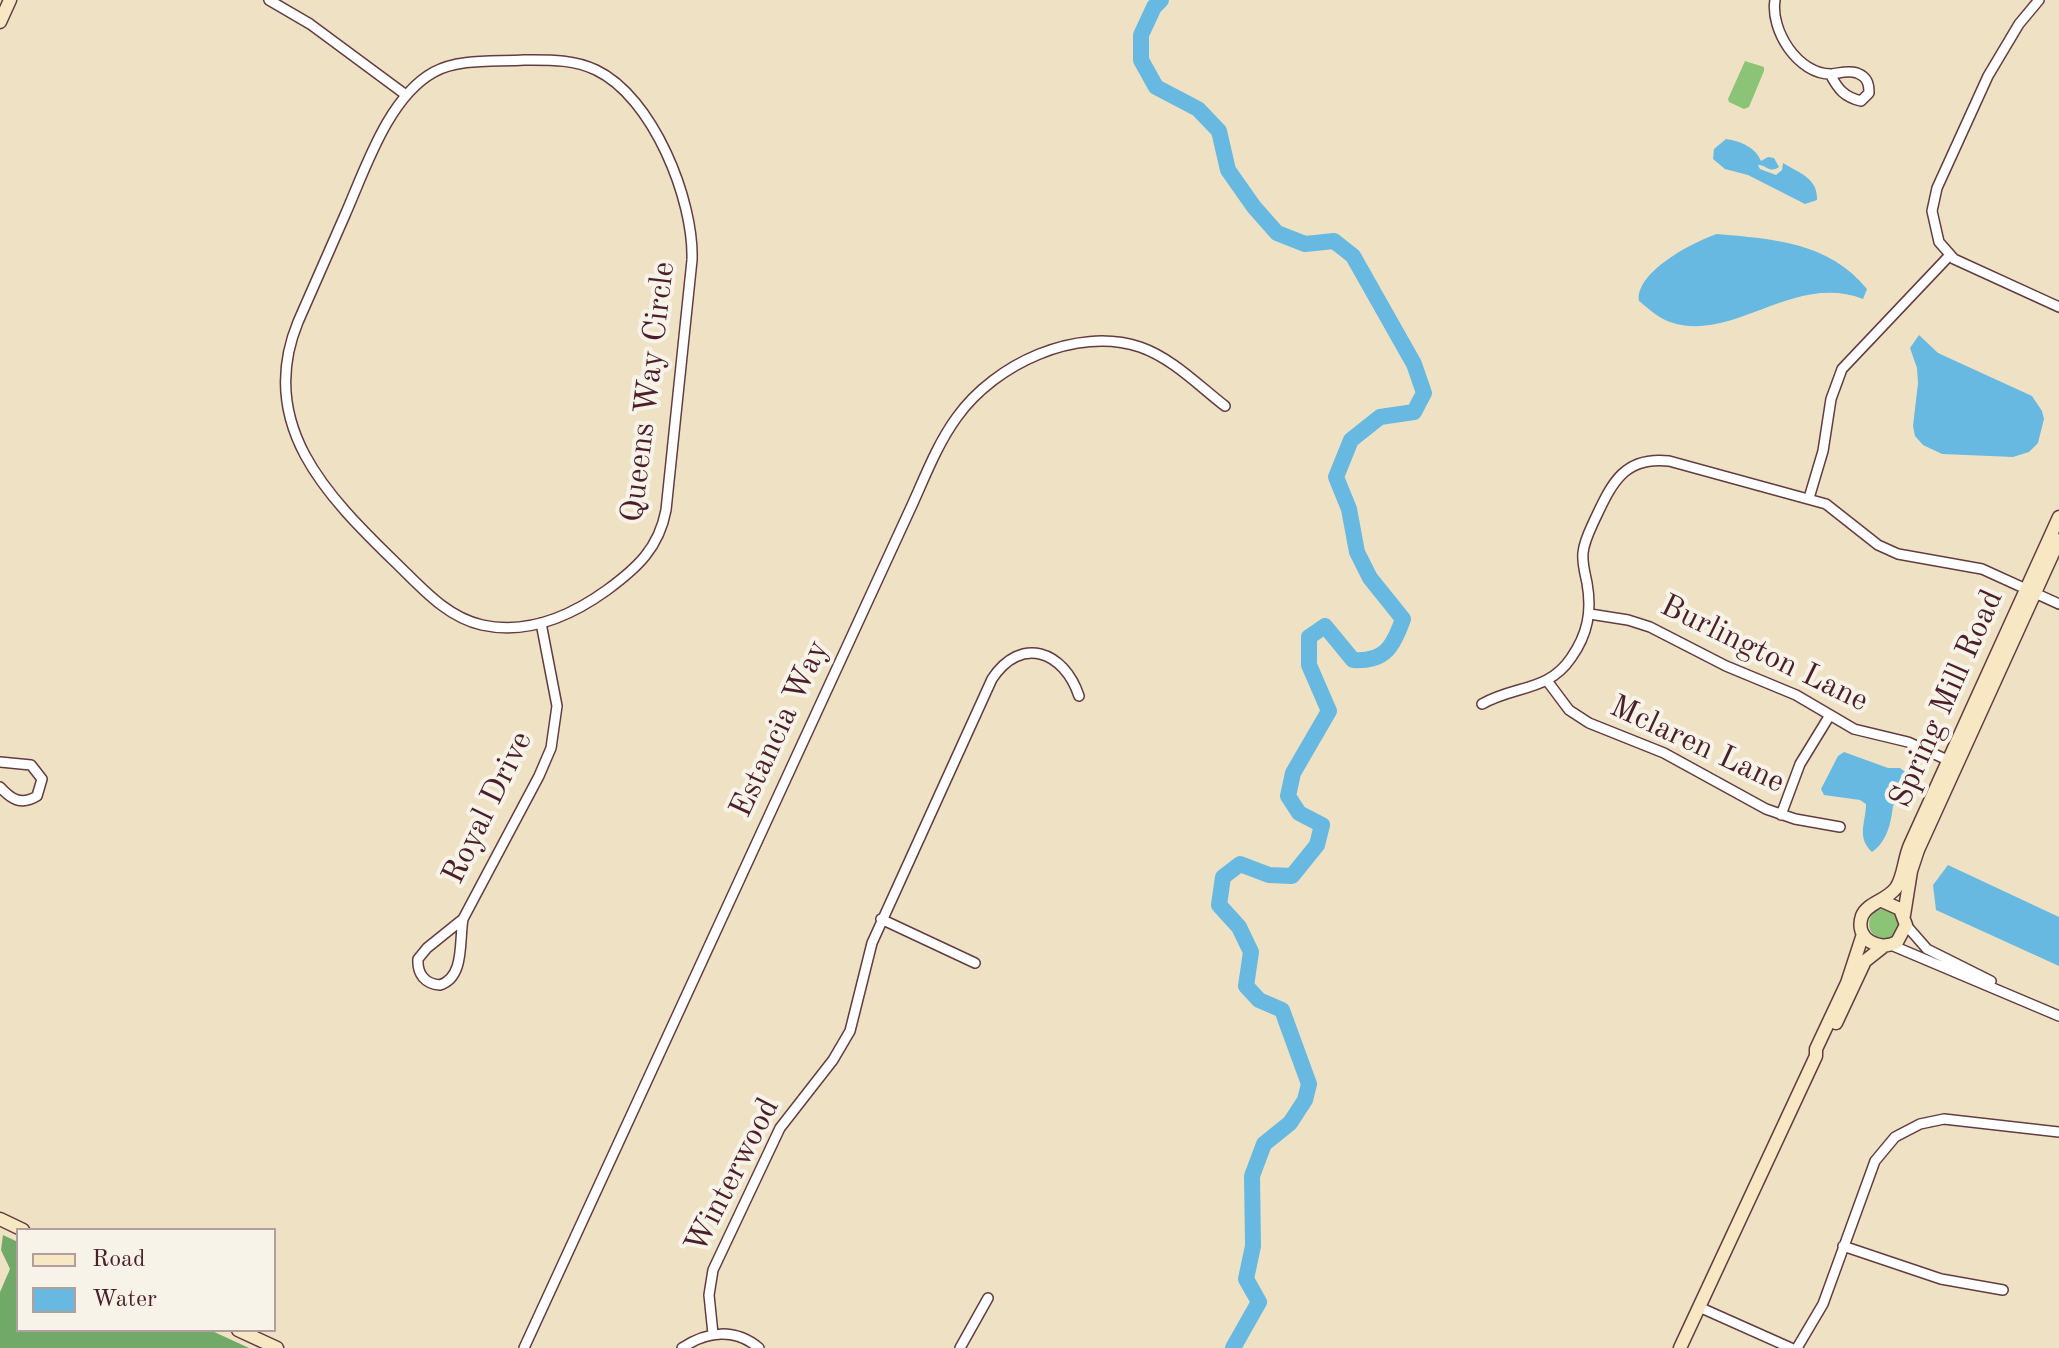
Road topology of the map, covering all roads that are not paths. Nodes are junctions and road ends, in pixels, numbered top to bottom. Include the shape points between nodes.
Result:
1 (10, 0) edge
2 (269, 0) edge
3 (1775, 0) edge
4 (2039, 0) edge
5 (0, 22) edge
6 (1830, 74) dead end
7 (406, 95) junction
8 (1950, 255) junction
9 (2059, 307) edge
10 (1225, 406) dead end
11 (1809, 498) junction
12 (2059, 517) edge
13 (2059, 540) edge
14 (2031, 590) junction
15 (2059, 604) edge
16 (1590, 614) junction
17 (541, 623) junction
18 (1548, 682) junction
19 (1079, 696) dead end
20 (1482, 704) dead end
21 (1830, 715) junction
22 (0, 762) edge
23 (1952, 762) junction
24 (0, 787) edge
25 (1781, 815) junction
26 (1840, 827) dead end
27 (1882, 901) junction
28 (463, 919) junction
29 (881, 919) junction
30 (1905, 920) junction
31 (1863, 934) junction
32 (1888, 946) junction
33 (975, 963) dead end
34 (2014, 995) junction
35 (2059, 1016) edge
36 (1816, 1056) junction
37 (2059, 1132) edge
38 (0, 1219) edge
39 (19, 1228) edge
40 (1843, 1246) junction
41 (2003, 1290) dead end
42 (988, 1298) dead end
43 (1699, 1307) junction
44 (242, 1332) edge
45 (713, 1334) junction
46 (277, 1348) edge
47 (524, 1348) edge
48 (682, 1348) edge
49 (759, 1348) edge
50 (960, 1348) edge
51 (1680, 1348) edge
52 (1794, 1348) edge

1 - 5 street
2 - 7 street
3 - 6 street via 1777,27 1795,57
4 - 8 street via 1995,61 1937,188 1935,233
7 - 17 street, Queens Way Circle via 378,141 293,334 284,382 289,415 309,463 333,498 434,599 457,616 485,626
7 - 17 street, Queens Way Circle via 433,72 463,63 565,61 600,72 629,97 664,148 690,222 687,317 659,537 642,562 588,604
8 - 9 street
8 - 11 street via 1842,369
10 - 47 street, Estancia Way via 1156,354 1100,342 1033,357 989,383 959,414 924,478
11 - 14 street via 1898,554 1974,567
11 - 16 street via 1669,461 1637,463 1608,490 1585,543
12 - 14 street, Spring Mill Road
13 - 14 street, Spring Mill Road
14 - 15 street
14 - 23 street, Spring Mill Road
16 - 18 street via 1573,656
16 - 21 street, Burlington Lane via 1650,627
17 - 28 street, Royal Drive via 557,706 551,748
18 - 20 street via 1504,692
18 - 25 street, Mclaren Lane via 1577,716 1664,753
19 - 29 street, Winterwood via 1062,665 1044,654 1017,657 996,672
21 - 23 street, Burlington Lane via 1854,729 1908,742
21 - 25 street via 1800,764
22 - 24 street via 31,765 42,779 37,796 26,801 12,799
23 - 27 street, Spring Mill Road via 1910,845 1898,884
23 - 30 street, Spring Mill Road via 1913,863
25 - 26 street, Mclaren Lane
27 - 30 street via 1895,905
27 - 31 street via 1864,913
28 - 28 street, Royal Drive via 418,959 427,982 440,985 454,977
29 - 33 street
29 - 45 street, Winterwood via 850,1031 780,1128 713,1270
30 - 32 street via 1902,937
30 - 34 street via 1927,949
31 - 32 street via 1872,943
31 - 36 street
32 - 34 street
32 - 36 street via 1865,961 1845,1010
34 - 35 street
36 - 43 street
37 - 40 street via 1944,1119 1905,1131 1875,1161
38 - 39 street
40 - 41 street via 1941,1279
40 - 52 street via 1823,1304
42 - 50 street
43 - 51 street
43 - 52 street
44 - 46 street
45 - 48 street
45 - 49 street via 736,1335

